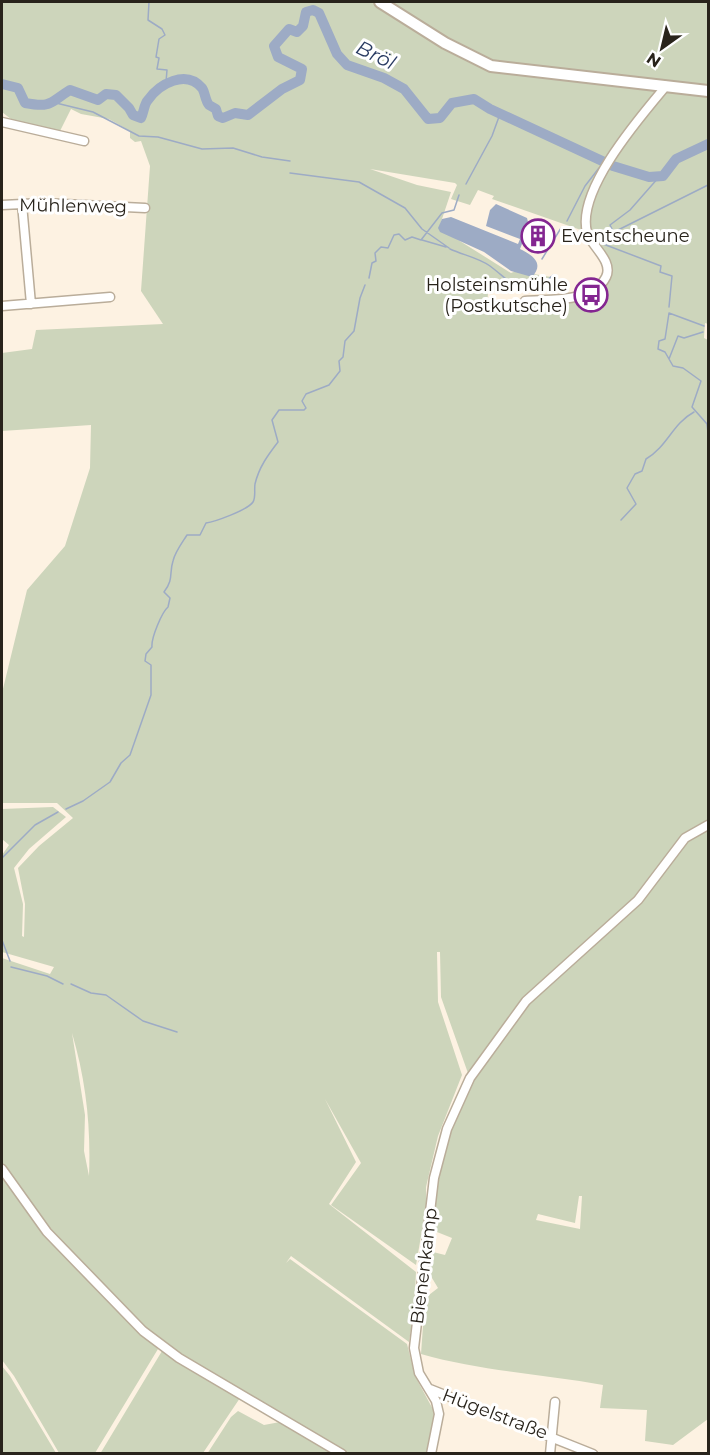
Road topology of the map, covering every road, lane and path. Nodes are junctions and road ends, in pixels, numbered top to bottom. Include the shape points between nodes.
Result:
1 (380, 2) edge
2 (666, 86) junction
3 (708, 90) edge
4 (2, 122) edge
5 (84, 141) dead end
6 (22, 204) junction
7 (2, 205) edge
8 (145, 208) dead end
9 (110, 297) dead end
10 (525, 302) dead end
11 (31, 304) junction
12 (2, 306) edge
13 (708, 825) edge
14 (2, 1169) edge
15 (430, 1389) junction
16 (555, 1402) dead end
17 (551, 1436) junction
18 (342, 1454) edge
19 (431, 1454) edge
20 (550, 1454) edge
21 (593, 1454) edge

1 - 2 main road via 445,43 491,66
2 - 3 main road
2 - 10 street via 611,156 586,214 587,232 608,270 607,275 590,292
4 - 5 street
6 - 7 street, Mühlenweg
6 - 8 street, Mühlenweg
6 - 11 street
9 - 11 street
11 - 12 street
13 - 15 street, Bienenkamp via 685,838 638,900 526,1001 470,1078 447,1129 434,1178 421,1269 414,1348 419,1373
14 - 18 street via 47,1232 143,1331 179,1358
15 - 17 street, Hügelstraße
15 - 19 street, Bienenkamp via 439,1414
16 - 17 street
17 - 20 street
17 - 21 street, Hügelstraße

